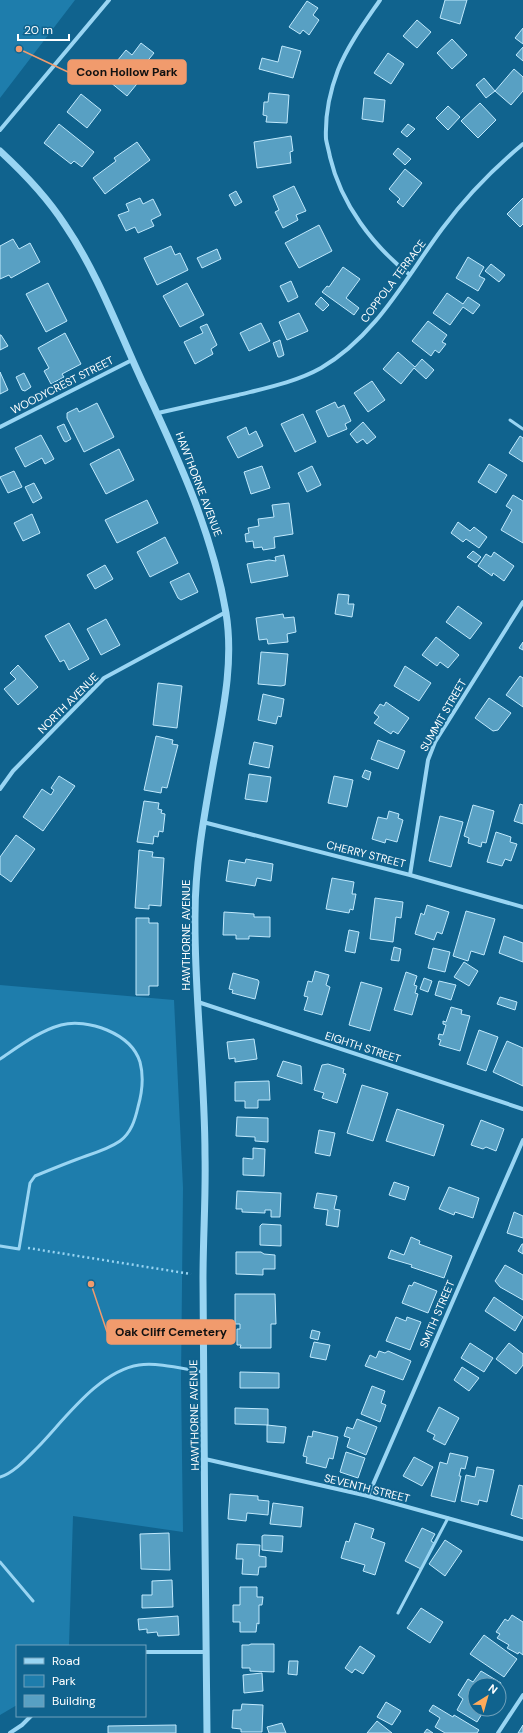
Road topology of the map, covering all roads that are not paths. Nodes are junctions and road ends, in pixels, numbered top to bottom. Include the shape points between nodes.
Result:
1 (109, 0) edge
2 (380, 0) edge
3 (0, 130) edge
4 (523, 144) edge
5 (0, 151) edge
6 (410, 275) junction
7 (132, 360) junction
8 (158, 413) junction
9 (510, 420) dead end
10 (0, 426) edge
11 (523, 429) edge
12 (523, 602) edge
13 (226, 612) junction
14 (0, 789) edge
15 (203, 822) junction
16 (410, 875) junction
17 (523, 907) edge
18 (198, 1002) junction
19 (0, 1060) edge
20 (523, 1109) edge
21 (523, 1140) edge
22 (0, 1246) edge
23 (204, 1372) junction
24 (205, 1459) junction
25 (0, 1477) edge
26 (368, 1496) junction
27 (448, 1518) junction
28 (523, 1538) edge
29 (0, 1562) edge
30 (33, 1601) dead end
31 (398, 1613) dead end
32 (146, 1652) edge
33 (206, 1652) junction
34 (523, 1695) edge
35 (30, 1717) edge
36 (10, 1733) edge
37 (207, 1733) edge
38 (498, 1733) edge

1 - 3 street
2 - 6 street via 357,33 338,70 328,108 326,139 334,172 346,200 374,241 392,261
4 - 6 street, COPPOLA TERRACE via 497,166 472,193 442,229
5 - 7 street, HAWTHORNE AVENUE via 35,185 67,226 89,266
6 - 8 street, COPPOLA TERRACE via 366,332 321,368 275,386
7 - 8 street, HAWTHORNE AVENUE
7 - 10 street, WOODYCREST STREET
8 - 13 street, HAWTHORNE AVENUE via 203,522
9 - 11 lane
12 - 16 street, SUMMIT STREET via 435,742 428,760
13 - 14 street, NORTH AVENUE via 104,678 13,771
13 - 15 street, HAWTHORNE AVENUE via 230,661
15 - 16 street, CHERRY STREET
15 - 18 street, HAWTHORNE AVENUE via 195,915
16 - 17 street, CHERRY STREET
18 - 20 street, EIGHTH STREET
18 - 23 street, HAWTHORNE AVENUE via 206,1153
19 - 22 lane via 48,1030 61,1025 84,1023 98,1026 126,1042 136,1054 142,1071 142,1094 136,1117 128,1133 108,1147 35,1176 30,1183 19,1249
21 - 26 street, SMITH STREET
23 - 24 street, HAWTHORNE AVENUE
23 - 25 lane via 138,1365 112,1375 90,1392 29,1455 5,1476
24 - 26 street, SEVENTH STREET
24 - 33 street, HAWTHORNE AVENUE
26 - 27 street, SEVENTH STREET
27 - 28 street, SEVENTH STREET
27 - 31 lane
29 - 30 lane
32 - 33 street
33 - 37 street, HAWTHORNE AVENUE
34 - 38 street
35 - 36 street

